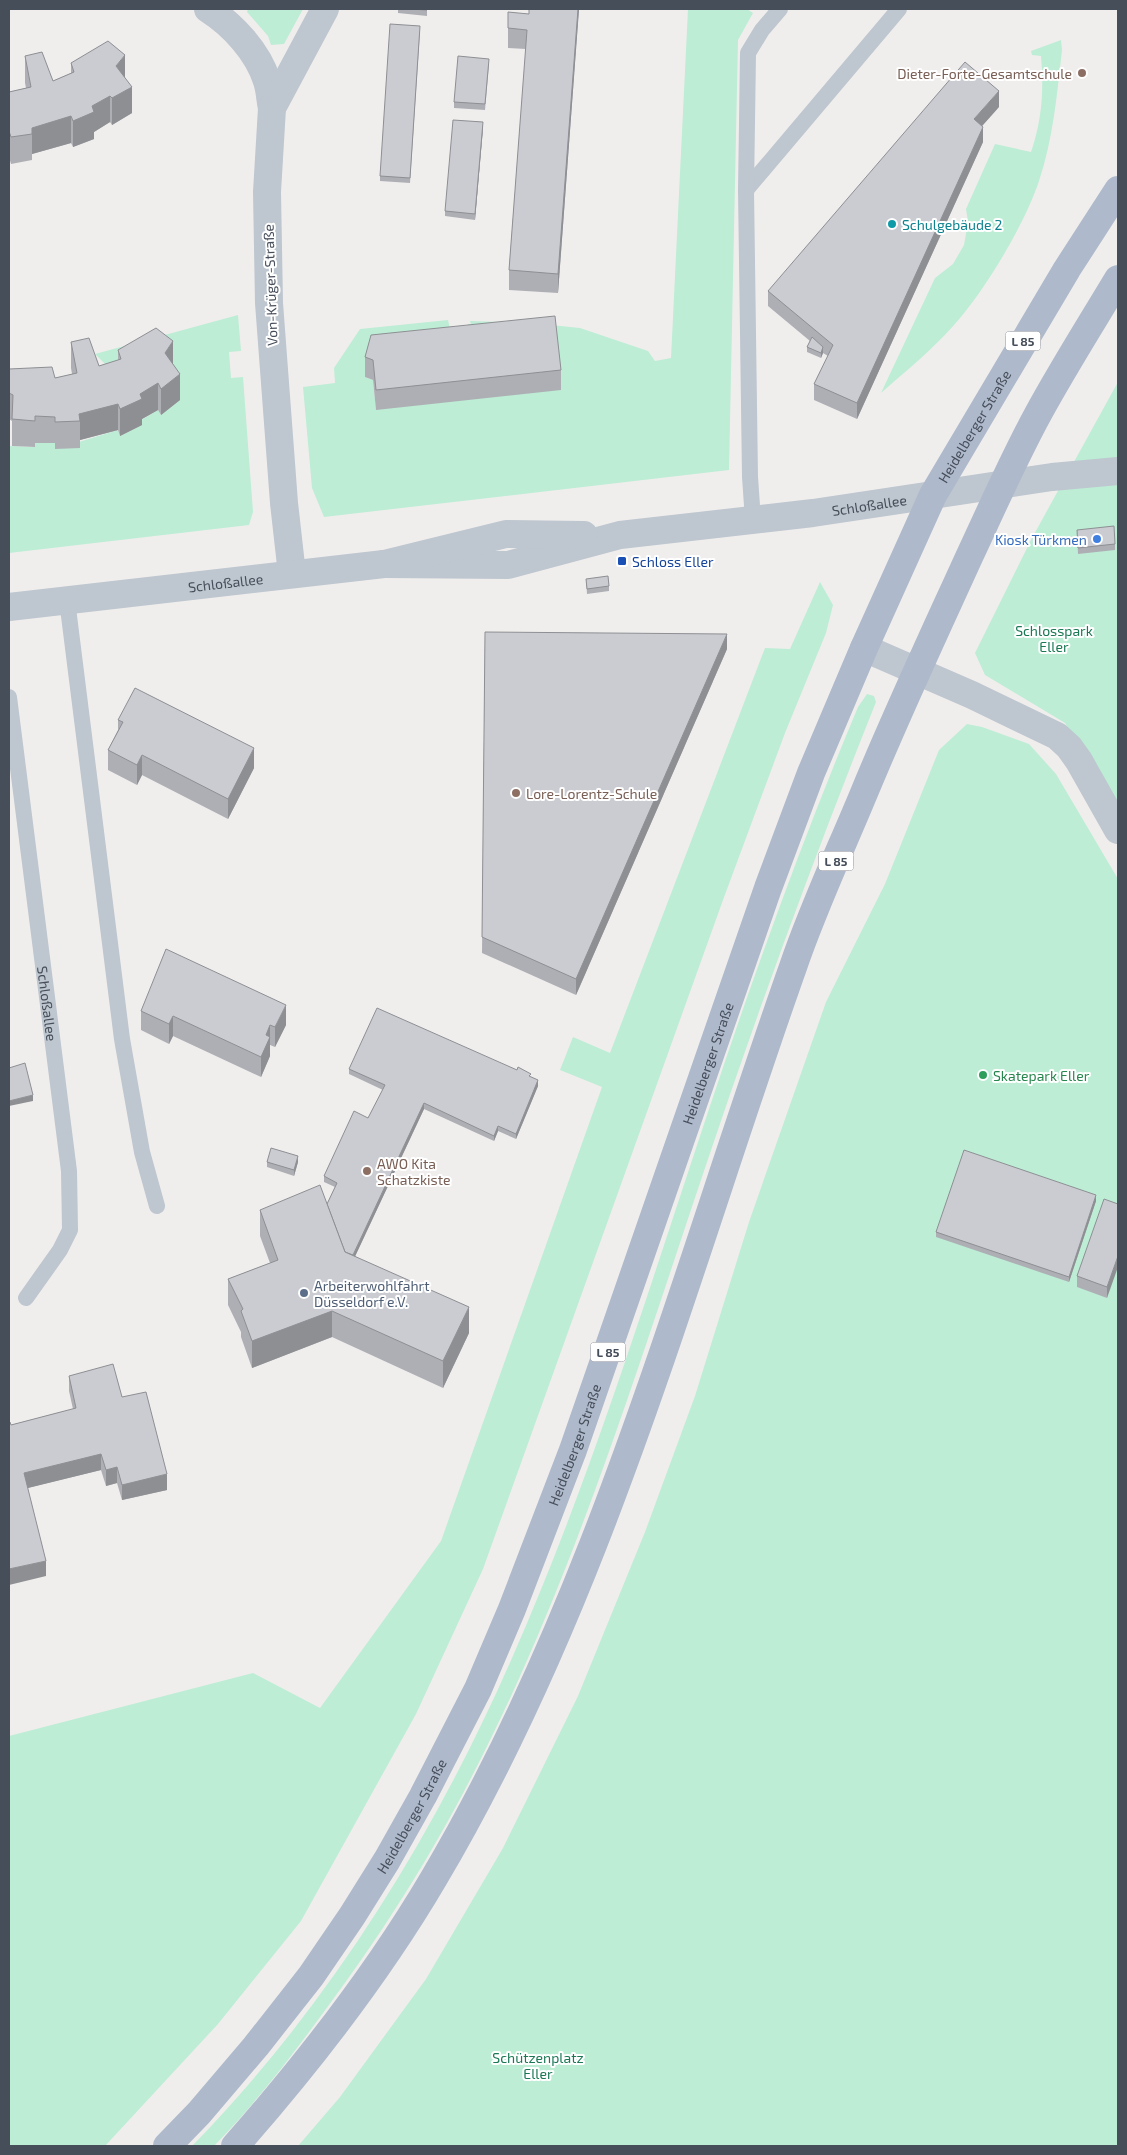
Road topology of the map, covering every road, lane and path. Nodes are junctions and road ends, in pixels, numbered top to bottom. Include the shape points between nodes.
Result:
1 (208, 9) edge
2 (325, 9) edge
3 (780, 9) edge
4 (900, 9) edge
5 (272, 108) junction
6 (746, 190) junction
7 (1118, 190) edge
8 (1118, 280) edge
9 (1118, 471) edge
10 (1002, 484) junction
11 (933, 496) junction
12 (753, 520) junction
13 (292, 574) junction
14 (67, 600) junction
15 (9, 607) edge
16 (864, 648) junction
17 (917, 670) junction
18 (9, 697) edge
19 (1118, 830) edge
20 (157, 1206) dead end
21 (26, 1298) dead end
22 (166, 2146) edge
23 (235, 2146) edge

1 - 5 street via 235,30 248,47 267,80
2 - 5 street, Von-Krüger-Straße
3 - 6 lane via 748,53
4 - 6 lane
5 - 13 street, Von-Krüger-Straße via 267,192 269,303
6 - 12 lane
7 - 11 main road, Heidelberger Straße / L 85 via 1067,269
8 - 10 main road, L 85 via 1037,416
9 - 10 street, Schloßallee
10 - 11 street, Schloßallee
10 - 17 main road, L 85
11 - 12 street, Schloßallee
11 - 16 main road, Heidelberger Straße / L 85
12 - 13 street, Schloßallee via 620,536 508,564 384,564
13 - 14 street, Schloßallee
14 - 15 street, Schloßallee
14 - 20 lane via 122,1039 142,1152
16 - 17 street
16 - 22 main road, Heidelberger Straße / L 85 via 768,888 573,1450 478,1689 387,1860 352,1916 311,1976 256,2046
17 - 19 street via 1057,736 1074,754
17 - 23 main road, L 85 via 794,961 630,1443 580,1578 540,1672 502,1753 439,1869 394,1941 353,2003 290,2084
18 - 21 lane, Schloßallee via 69,1171 70,1230

